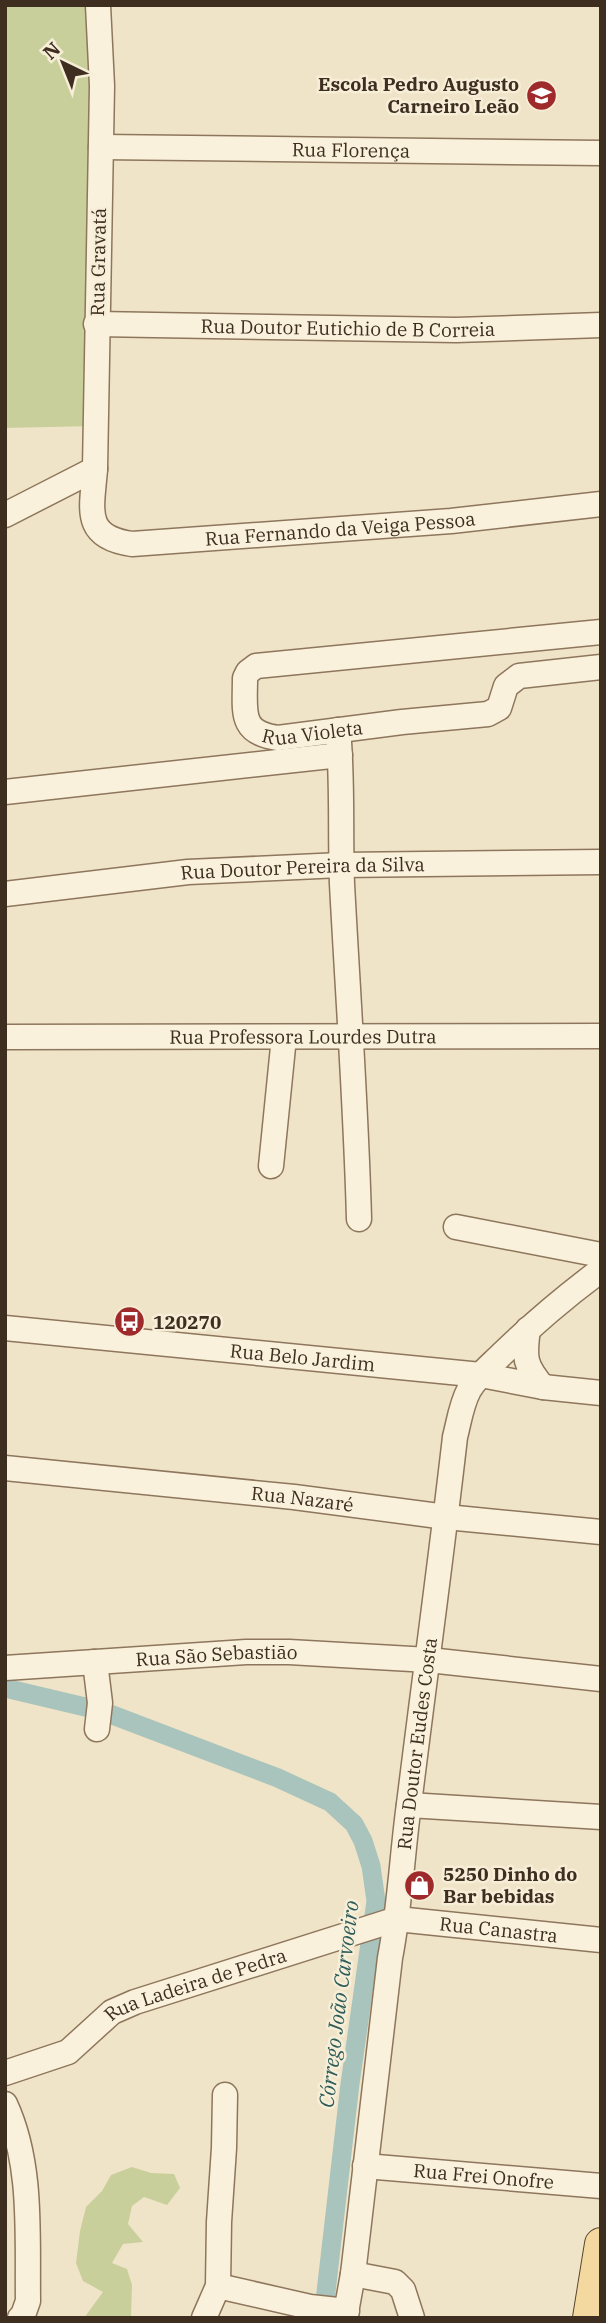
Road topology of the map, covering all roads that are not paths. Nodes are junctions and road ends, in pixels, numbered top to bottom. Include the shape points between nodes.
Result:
1 (98, 5) edge
2 (101, 146) junction
3 (601, 153) edge
4 (96, 324) junction
5 (601, 326) edge
6 (95, 470) junction
7 (601, 504) edge
8 (5, 515) edge
9 (92, 518) joint
10 (601, 632) edge
11 (601, 667) edge
12 (339, 743) junction
13 (5, 792) edge
14 (601, 862) edge
15 (341, 865) junction
16 (5, 894) edge
17 (350, 1036) junction
18 (601, 1036) edge
19 (5, 1037) edge
20 (284, 1037) junction
21 (271, 1166) dead end
22 (359, 1219) dead end
23 (456, 1227) dead end
24 (601, 1255) edge
25 (601, 1270) edge
26 (5, 1328) edge
27 (528, 1329) junction
28 (481, 1375) junction
29 (543, 1387) junction
30 (601, 1393) edge
31 (5, 1468) edge
32 (446, 1517) junction
33 (601, 1532) edge
34 (429, 1660) junction
35 (95, 1662) junction
36 (5, 1668) edge
37 (601, 1679) edge
38 (97, 1729) dead end
39 (408, 1805) junction
40 (601, 1817) edge
41 (391, 1921) junction
42 (601, 1940) edge
43 (5, 2073) edge
44 (225, 2095) dead end
45 (5, 2104) edge
46 (365, 2166) junction
47 (601, 2186) edge
48 (601, 2244) edge
49 (353, 2274) junction
50 (218, 2286) junction
51 (343, 2313) edge
52 (20, 2318) edge
53 (204, 2318) edge
54 (412, 2318) edge
55 (589, 2318) edge

1 - 2 street, Rua Gravatá
2 - 3 street, Rua Florença
2 - 4 street, Rua Gravatá
4 - 5 street, Rua Doutor Eutichio de B Correia via 456,330
4 - 6 street, Rua Gravatá
6 - 8 street
6 - 9 street, Rua Gravatá
7 - 9 street, Rua Fernando da Veiga Pessoa via 451,521 132,544 98,532
10 - 12 street, Rua Violeta via 256,666 248,672 248,725 254,732
11 - 12 street, Rua Violeta via 519,676 506,686 499,708 488,714
12 - 13 street
12 - 15 street, Rua Violeta
14 - 15 street, Rua Doutor Pereira da Silva
15 - 16 street, Rua Doutor Pereira da Silva via 188,872
15 - 17 street, Rua Violeta
17 - 18 street, Rua Professora Lourdes Dutra
17 - 20 street, Rua Professora Lourdes Dutra
17 - 22 street, Rua Violeta
19 - 20 street, Rua Professora Lourdes Dutra
20 - 21 street
23 - 24 street
25 - 27 street, Rua Doutor Eudes Costa
26 - 28 street, Rua Belo Jardim
27 - 28 street, Rua Doutor Eudes Costa
27 - 29 street via 526,1363
28 - 29 street, Rua Belo Jardim
28 - 32 street, Rua Doutor Eudes Costa via 461,1411
29 - 30 street, Rua Belo Jardim
31 - 32 street, Rua Nazaré
32 - 33 street, Rua Nazaré
32 - 34 street, Rua Doutor Eudes Costa
34 - 35 street, Rua São Sebastião via 289,1652
34 - 37 street, Rua São Sebastião
34 - 39 street, Rua Doutor Eudes Costa
35 - 36 street, Rua São Sebastião
35 - 38 street via 100,1703
39 - 40 street
39 - 41 street, Rua Doutor Eudes Costa
41 - 42 street, Rua Canastra
41 - 43 street, Rua Ladeira de Pedra via 135,2002 112,2012 68,2052
41 - 46 street, Rua Doutor Eudes Costa
44 - 50 street
45 - 52 street via 20,2152 26,2203 28,2301
46 - 47 street, Rua Frei Onofre
46 - 49 street, Rua Doutor Eudes Costa
48 - 55 main road
49 - 51 street, Rua Doutor Eudes Costa
49 - 54 street via 396,2282 404,2290
50 - 51 street
50 - 53 street

